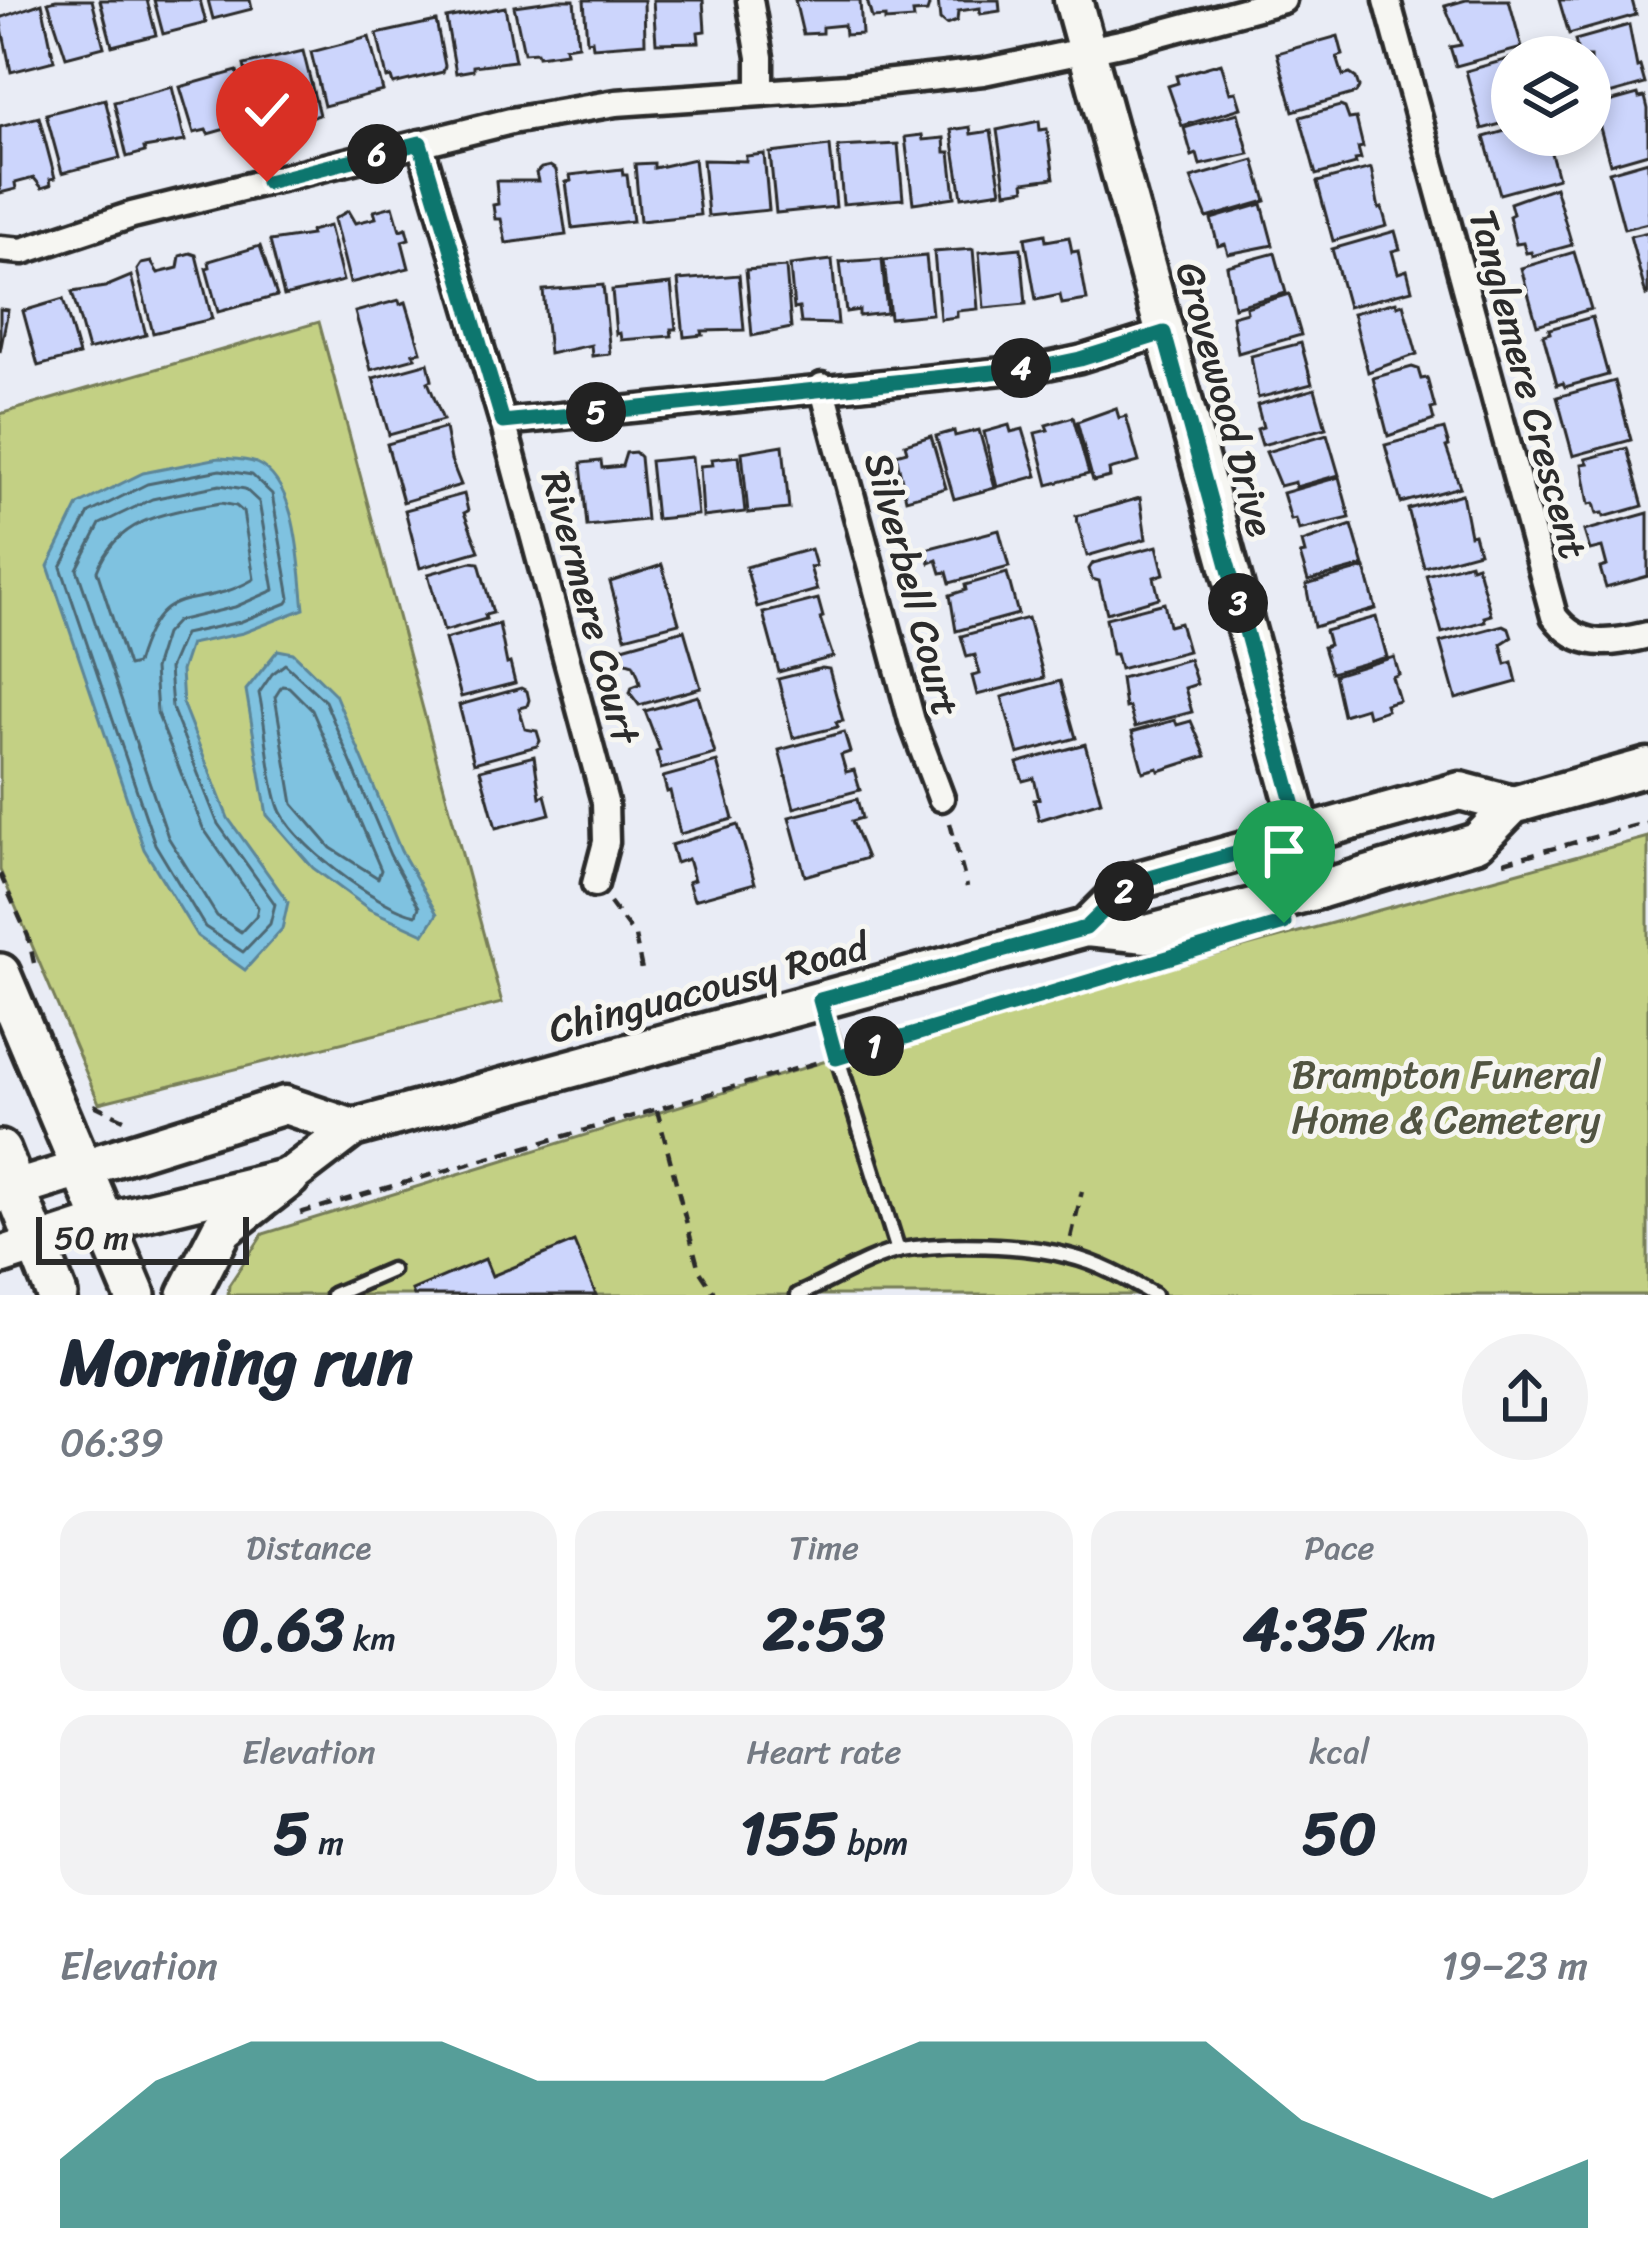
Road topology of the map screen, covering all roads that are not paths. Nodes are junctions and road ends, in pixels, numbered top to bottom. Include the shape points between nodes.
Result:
1 (750, 0) edge
2 (1073, 0) edge
3 (1283, 0) edge
4 (1387, 0) edge
5 (1084, 51) junction
6 (760, 92) junction
7 (420, 143) junction
8 (0, 249) edge
9 (1164, 333) junction
10 (822, 386) junction
11 (503, 422) junction
12 (1648, 635) edge
13 (1648, 767) edge
14 (941, 798) road end
15 (1513, 805) junction
16 (1302, 835) junction
17 (596, 884) road end
18 (1318, 890) junction
19 (1086, 928) junction
20 (19, 978) edge
21 (820, 1000) junction
22 (353, 1128) junction
23 (0, 1151) edge
24 (82, 1170) junction
25 (8, 1192) edge
26 (291, 1196) junction
27 (104, 1222) junction
28 (898, 1250) junction
29 (19, 1251) edge
30 (391, 1270) dead end
31 (57, 1295) edge
32 (135, 1295) edge
33 (188, 1295) edge
34 (333, 1295) edge
35 (798, 1295) edge
36 (1154, 1295) edge

1 - 6 street
2 - 5 main road, Grovewood Drive
3 - 5 street
4 - 12 street, Tanglemere Crescent via 1554,616 1580,640 1612,644
5 - 6 street via 941,77
5 - 9 main road, Grovewood Drive
6 - 7 street via 616,103
7 - 8 street via 132,215 23,251
7 - 11 street, Rivermere Court
9 - 10 street via 1042,367
9 - 16 main road, Grovewood Drive
10 - 11 street
10 - 14 street, Silverbell Court via 911,721
11 - 17 street, Rivermere Court via 605,802
13 - 15 main road, Chinguacousy Road
15 - 16 main road, Chinguacousy Road via 1460,791
15 - 18 main road, Chinguacousy Road via 1477,842
16 - 18 main road, Grovewood Drive
16 - 19 main road, Chinguacousy Road via 1132,883
18 - 19 main road, Chinguacousy Road via 1147,934
19 - 21 main road, Chinguacousy Road
20 - 24 main road
21 - 22 main road, Chinguacousy Road
21 - 28 lane
22 - 24 main road via 285,1105
22 - 26 main road, Chinguacousy Road
23 - 25 main road
24 - 25 main road
24 - 27 main road
25 - 29 main road
26 - 27 main road, Chinguacousy Road
26 - 33 main road via 222,1229
27 - 29 main road, Chinguacousy Road
27 - 32 main road
28 - 35 lane
28 - 36 lane via 1067,1256
29 - 31 main road
30 - 34 lane

